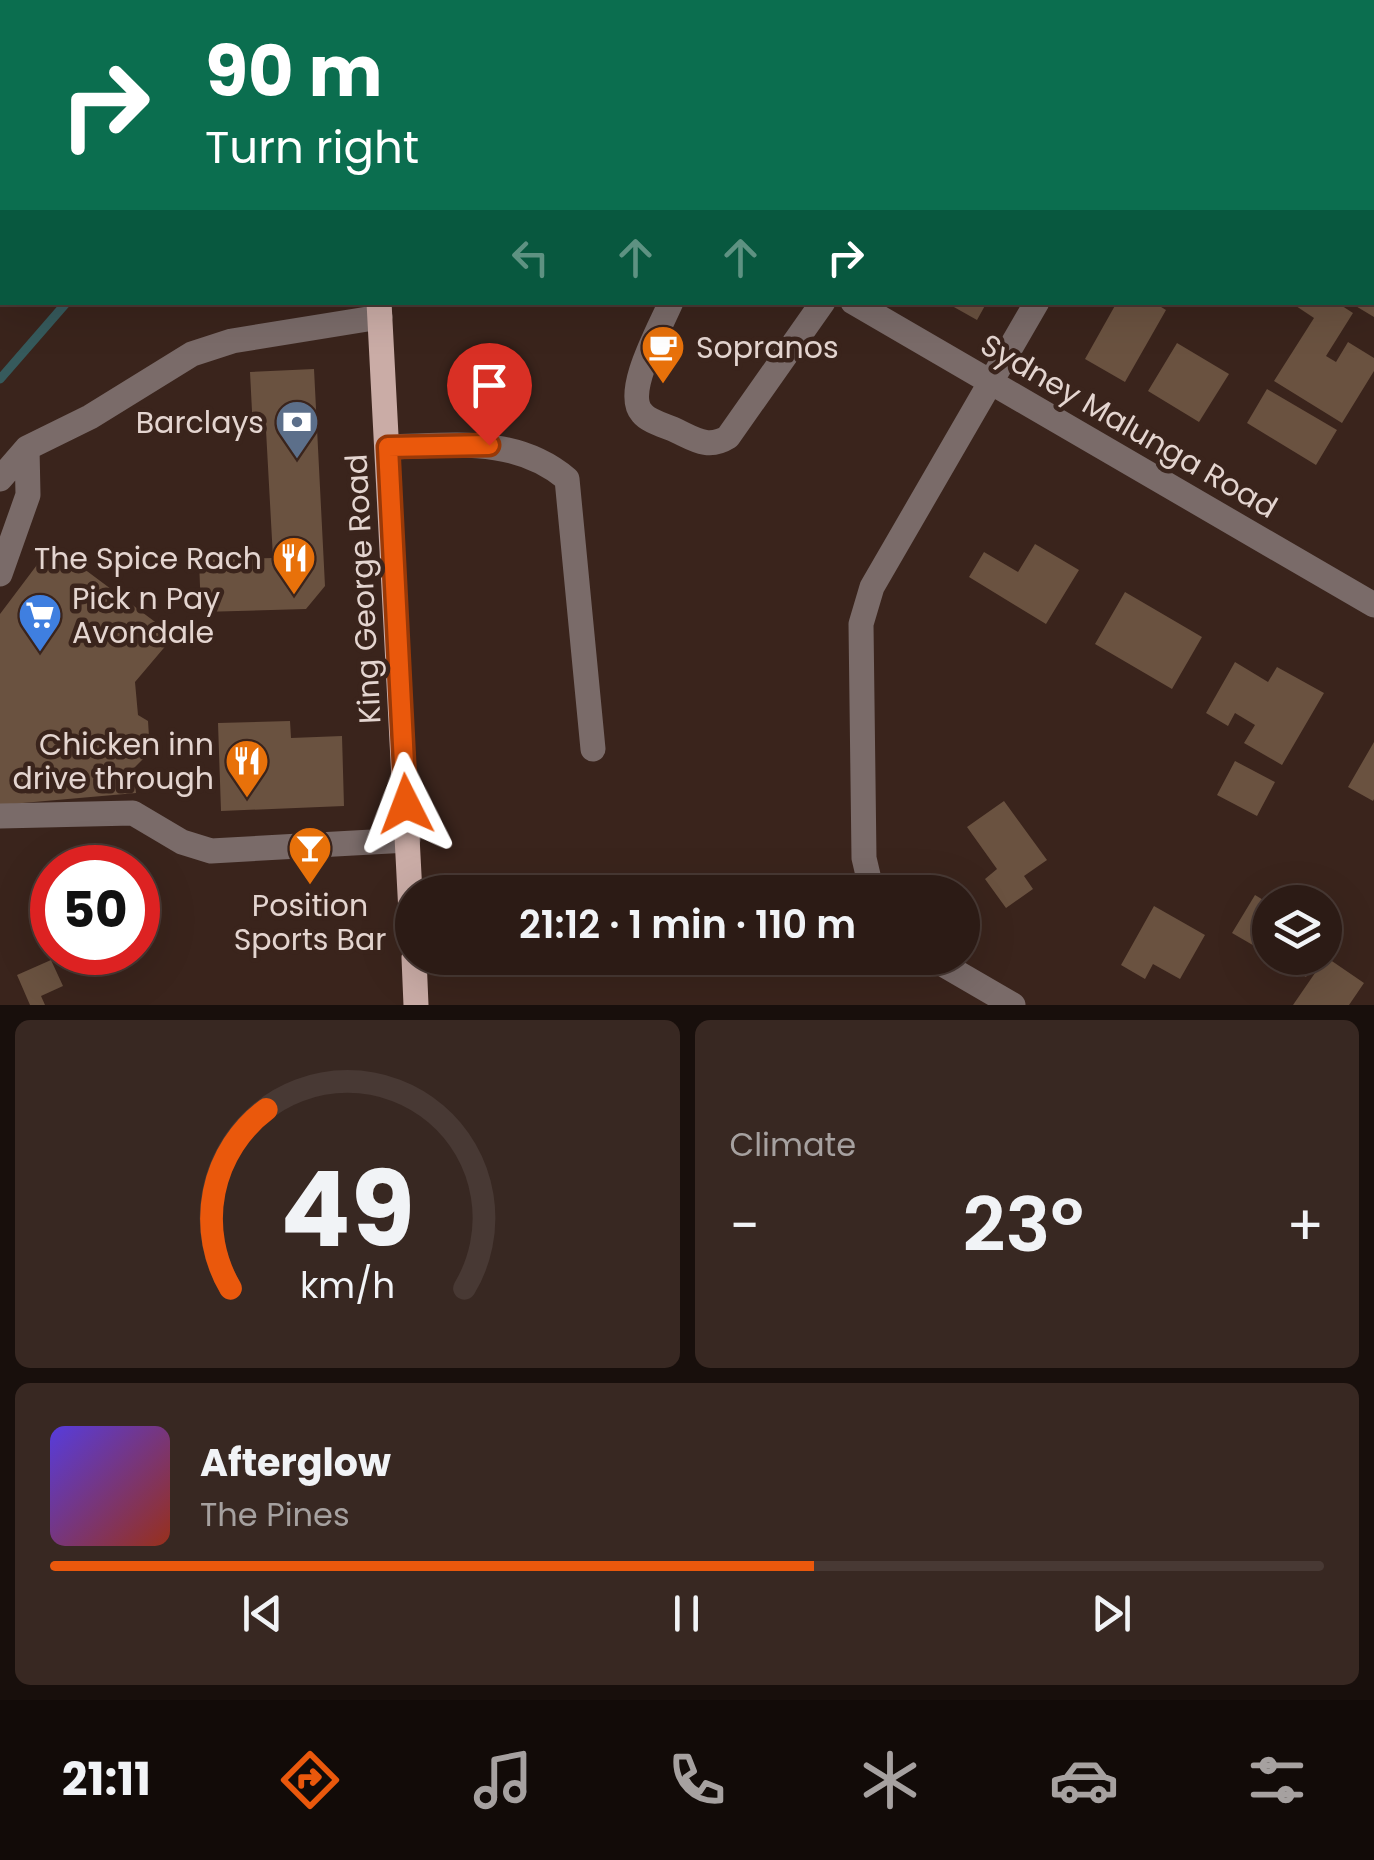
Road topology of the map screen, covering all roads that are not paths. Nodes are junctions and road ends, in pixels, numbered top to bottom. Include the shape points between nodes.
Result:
1 (670, 305) edge
2 (821, 305) edge
3 (857, 305) edge
4 (1036, 305) edge
5 (379, 310) edge
6 (989, 382) junction
7 (388, 447) junction
8 (27, 448) junction
9 (0, 479) edge
10 (0, 574) edge
11 (1374, 605) edge
12 (593, 750) dead end
13 (0, 816) edge
14 (408, 840) junction
15 (410, 875) edge
16 (868, 875) edge
17 (415, 975) edge
18 (961, 975) edge
19 (416, 1005) edge
20 (1013, 1005) edge

1 - 2 street via 635,400 643,415 718,444
3 - 6 street, Sydney Malunga Road
4 - 6 street
5 - 7 main road, King George Road
5 - 8 street via 192,354
6 - 11 street, Sydney Malunga Road
6 - 16 street via 872,587 861,624
7 - 12 street via 502,446 567,479
7 - 14 main road, King George Road
8 - 9 street
8 - 10 street via 28,494
13 - 14 street via 133,813 211,851
14 - 15 main road, King George Road
17 - 19 main road
18 - 20 street

